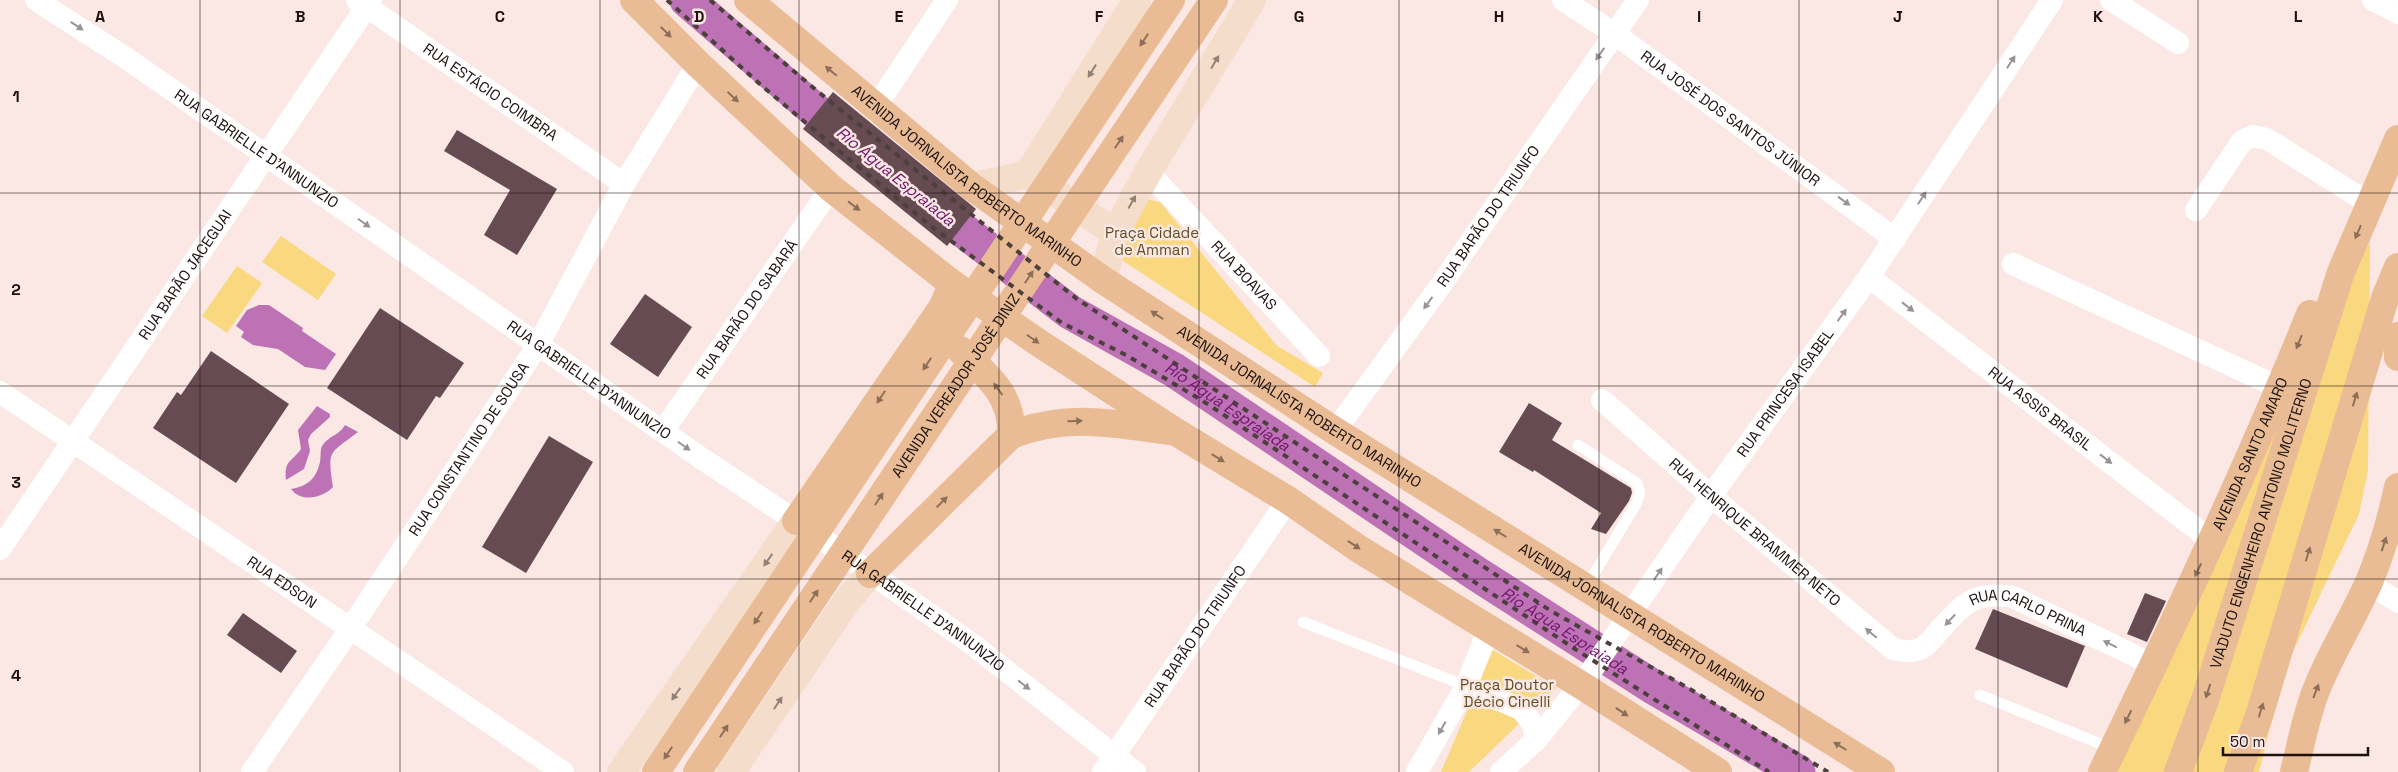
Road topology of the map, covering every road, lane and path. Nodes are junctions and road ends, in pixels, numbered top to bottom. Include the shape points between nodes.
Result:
1 (36, 0) edge
2 (634, 0) edge
3 (748, 0) edge
4 (947, 0) edge
5 (1137, 0) edge
6 (1171, 0) edge
7 (1214, 0) edge
8 (1252, 0) edge
9 (1563, 0) edge
10 (1638, 0) edge
11 (2052, 0) edge
12 (2112, 0) edge
13 (2373, 0) edge
14 (365, 2) edge
15 (2398, 13) edge
16 (1615, 34) junction
17 (2178, 42) dead end
18 (698, 64) junction
19 (875, 108) junction
20 (2398, 139) edge
21 (266, 156) junction
22 (1148, 172) junction
23 (1028, 174) junction
24 (624, 184) junction
25 (972, 187) junction
26 (831, 188) junction
27 (2370, 204) junction
28 (2196, 210) dead end
29 (1115, 233) junction
30 (1895, 239) junction
31 (2013, 264) dead end
32 (2341, 272) junction
33 (1869, 277) junction
34 (1103, 280) junction
35 (950, 282) junction
36 (2394, 284) edge
37 (923, 336) junction
38 (2398, 336) edge
39 (538, 345) junction
40 (1319, 356) dead end
41 (2398, 357) edge
42 (2280, 388) junction
43 (0, 392) edge
44 (1602, 400) dead end
45 (663, 431) junction
46 (1336, 431) junction
47 (1176, 432) junction
48 (1010, 435) junction
49 (74, 442) junction
50 (1578, 445) dead end
51 (2398, 487) edge
52 (1711, 496) junction
53 (1288, 500) junction
54 (811, 525) junction
55 (2212, 541) junction
56 (847, 547) junction
57 (0, 548) edge
58 (870, 574) junction
59 (2368, 583) junction
60 (1586, 587) junction
61 (2398, 602) edge
62 (1629, 617) junction
63 (1303, 622) dead end
64 (1489, 628) junction
65 (350, 629) junction
66 (1914, 651) joint
67 (2154, 665) junction
68 (1583, 683) junction
69 (1466, 686) junction
70 (1980, 695) dead end
71 (1536, 740) junction
72 (2107, 761) edge
73 (1108, 764) edge
74 (252, 772) edge
75 (563, 772) edge
76 (622, 772) edge
77 (656, 772) edge
78 (697, 772) edge
79 (731, 772) edge
80 (1135, 772) edge
81 (1417, 772) edge
82 (1502, 772) edge
83 (1718, 772) edge
84 (1881, 772) edge
85 (2178, 772) edge
86 (2238, 772) edge
87 (2294, 772) edge

1 -> 21 street, RUA GABRIELLE D'ANNUNZIO via 126,58
2 -> 18 main road
19 -> 3 main road, AVENIDA JORNALISTA ROBERTO MARINHO
4 - 19 street
5 -> 23 street
6 -> 54 main road
56 -> 7 main road, AVENIDA VEREADOR JOSÉ DINIZ
22 -> 8 street
9 - 16 street, RUA JOSÉ DOS SANTOS JÚNIOR
10 - 16 street, RUA BARÃO DO TRIUNFO
30 -> 11 street, RUA PRINCESA ISABEL
12 - 17 street
13 - 15 street
14 - 21 street, RUA BARÃO JACEGUAI
14 - 24 street, RUA ESTÁCIO COIMBRA
16 -> 30 street, RUA JOSÉ DOS SANTOS JÚNIOR
16 -> 46 street, RUA BARÃO DO TRIUNFO
18 - 24 street, RUA CONSTANTINO DE SOUSA
18 -> 26 main road
19 - 25 main road, AVENIDA JORNALISTA ROBERTO MARINHO
20 - 27 main road, AVENIDA SANTO AMARO
21 -> 39 street, RUA GABRIELLE D'ANNUNZIO
21 - 49 street, RUA BARÃO JACEGUAI
29 -> 22 street
22 - 40 street, RUA BOAVAS
23 - 25 street
23 - 29 street
24 - 39 street, RUA CONSTANTINO DE SOUSA
25 - 34 main road, AVENIDA JORNALISTA ROBERTO MARINHO
26 -> 35 main road
26 - 45 street, RUA BARÃO DO SABARÁ
27 - 28 street via 2267,139 2253,136 2242,141
27 -> 32 main road, AVENIDA SANTO AMARO
29 - 34 street
30 - 33 street, RUA PRINCESA ISABEL
31 - 42 street
32 -> 42 main road, AVENIDA SANTO AMARO via 2319,291
32 -> 85 main road, VIADUTO ENGENHEIRO ANTONIO MOLITERNO via 2205,700
52 -> 33 street, RUA PRINCESA ISABEL
33 -> 55 street, RUA ASSIS BRASIL
46 -> 34 main road, AVENIDA JORNALISTA ROBERTO MARINHO
35 - 37 main road via 942,308
35 -> 47 main road
86 -> 36 main road via 2259,716
48 -> 37 main road via 1002,393 942,335 932,332
37 -> 54 main road
38 - 41 main road
39 - 45 street, RUA GABRIELLE D'ANNUNZIO
39 - 65 street, RUA CONSTANTINO DE SOUSA
42 - 55 main road, AVENIDA SANTO AMARO
43 - 49 street, RUA EDSON
44 - 52 street, RUA HENRIQUE BRAMMER NETO
45 -> 54 street, RUA GABRIELLE D'ANNUNZIO
60 -> 46 main road, AVENIDA JORNALISTA ROBERTO MARINHO
48 -> 47 main road via 1035,426 1083,421
47 -> 53 main road
58 -> 48 main road
49 - 57 street, RUA BARÃO JACEGUAI
49 - 65 street, RUA EDSON
50 - 60 lane via 1637,483 1640,493
59 -> 51 main road via 2384,545
62 -> 52 street, RUA PRINCESA ISABEL
66 -> 52 street, RUA HENRIQUE BRAMMER NETO via 1886,645
53 -> 64 main road via 1359,549
53 - 73 street, RUA BARÃO DO TRIUNFO
54 - 56 street, RUA GABRIELLE D'ANNUNZIO
54 -> 76 street
54 -> 77 main road
55 -> 67 main road, AVENIDA SANTO AMARO
56 - 58 street, RUA GABRIELLE D'ANNUNZIO
78 -> 56 main road, AVENIDA VEREADOR JOSÉ DINIZ
58 -> 73 street, RUA GABRIELLE D'ANNUNZIO via 972,644
79 -> 58 street
59 - 61 street
87 -> 59 main road via 2316,690
60 - 62 main road, AVENIDA JORNALISTA ROBERTO MARINHO
62 - 68 street, RUA PRINCESA ISABEL
84 -> 62 main road, AVENIDA JORNALISTA ROBERTO MARINHO
63 - 69 lane
64 -> 68 main road
64 - 69 street
65 - 74 street, RUA CONSTANTINO DE SOUSA
65 - 75 street, RUA EDSON
67 -> 66 street, RUA CARLO PRINA via 2013,597 1994,594 1976,598 1960,609 1925,646
67 -> 72 main road, AVENIDA SANTO AMARO
68 - 71 street, RUA PRINCESA ISABEL
68 -> 83 main road
69 - 71 street via 1521,710 1533,724
69 -> 81 street
70 - 72 lane
71 - 82 street, RUA PRINCESA ISABEL
73 - 80 street, RUA GABRIELLE D'ANNUNZIO

